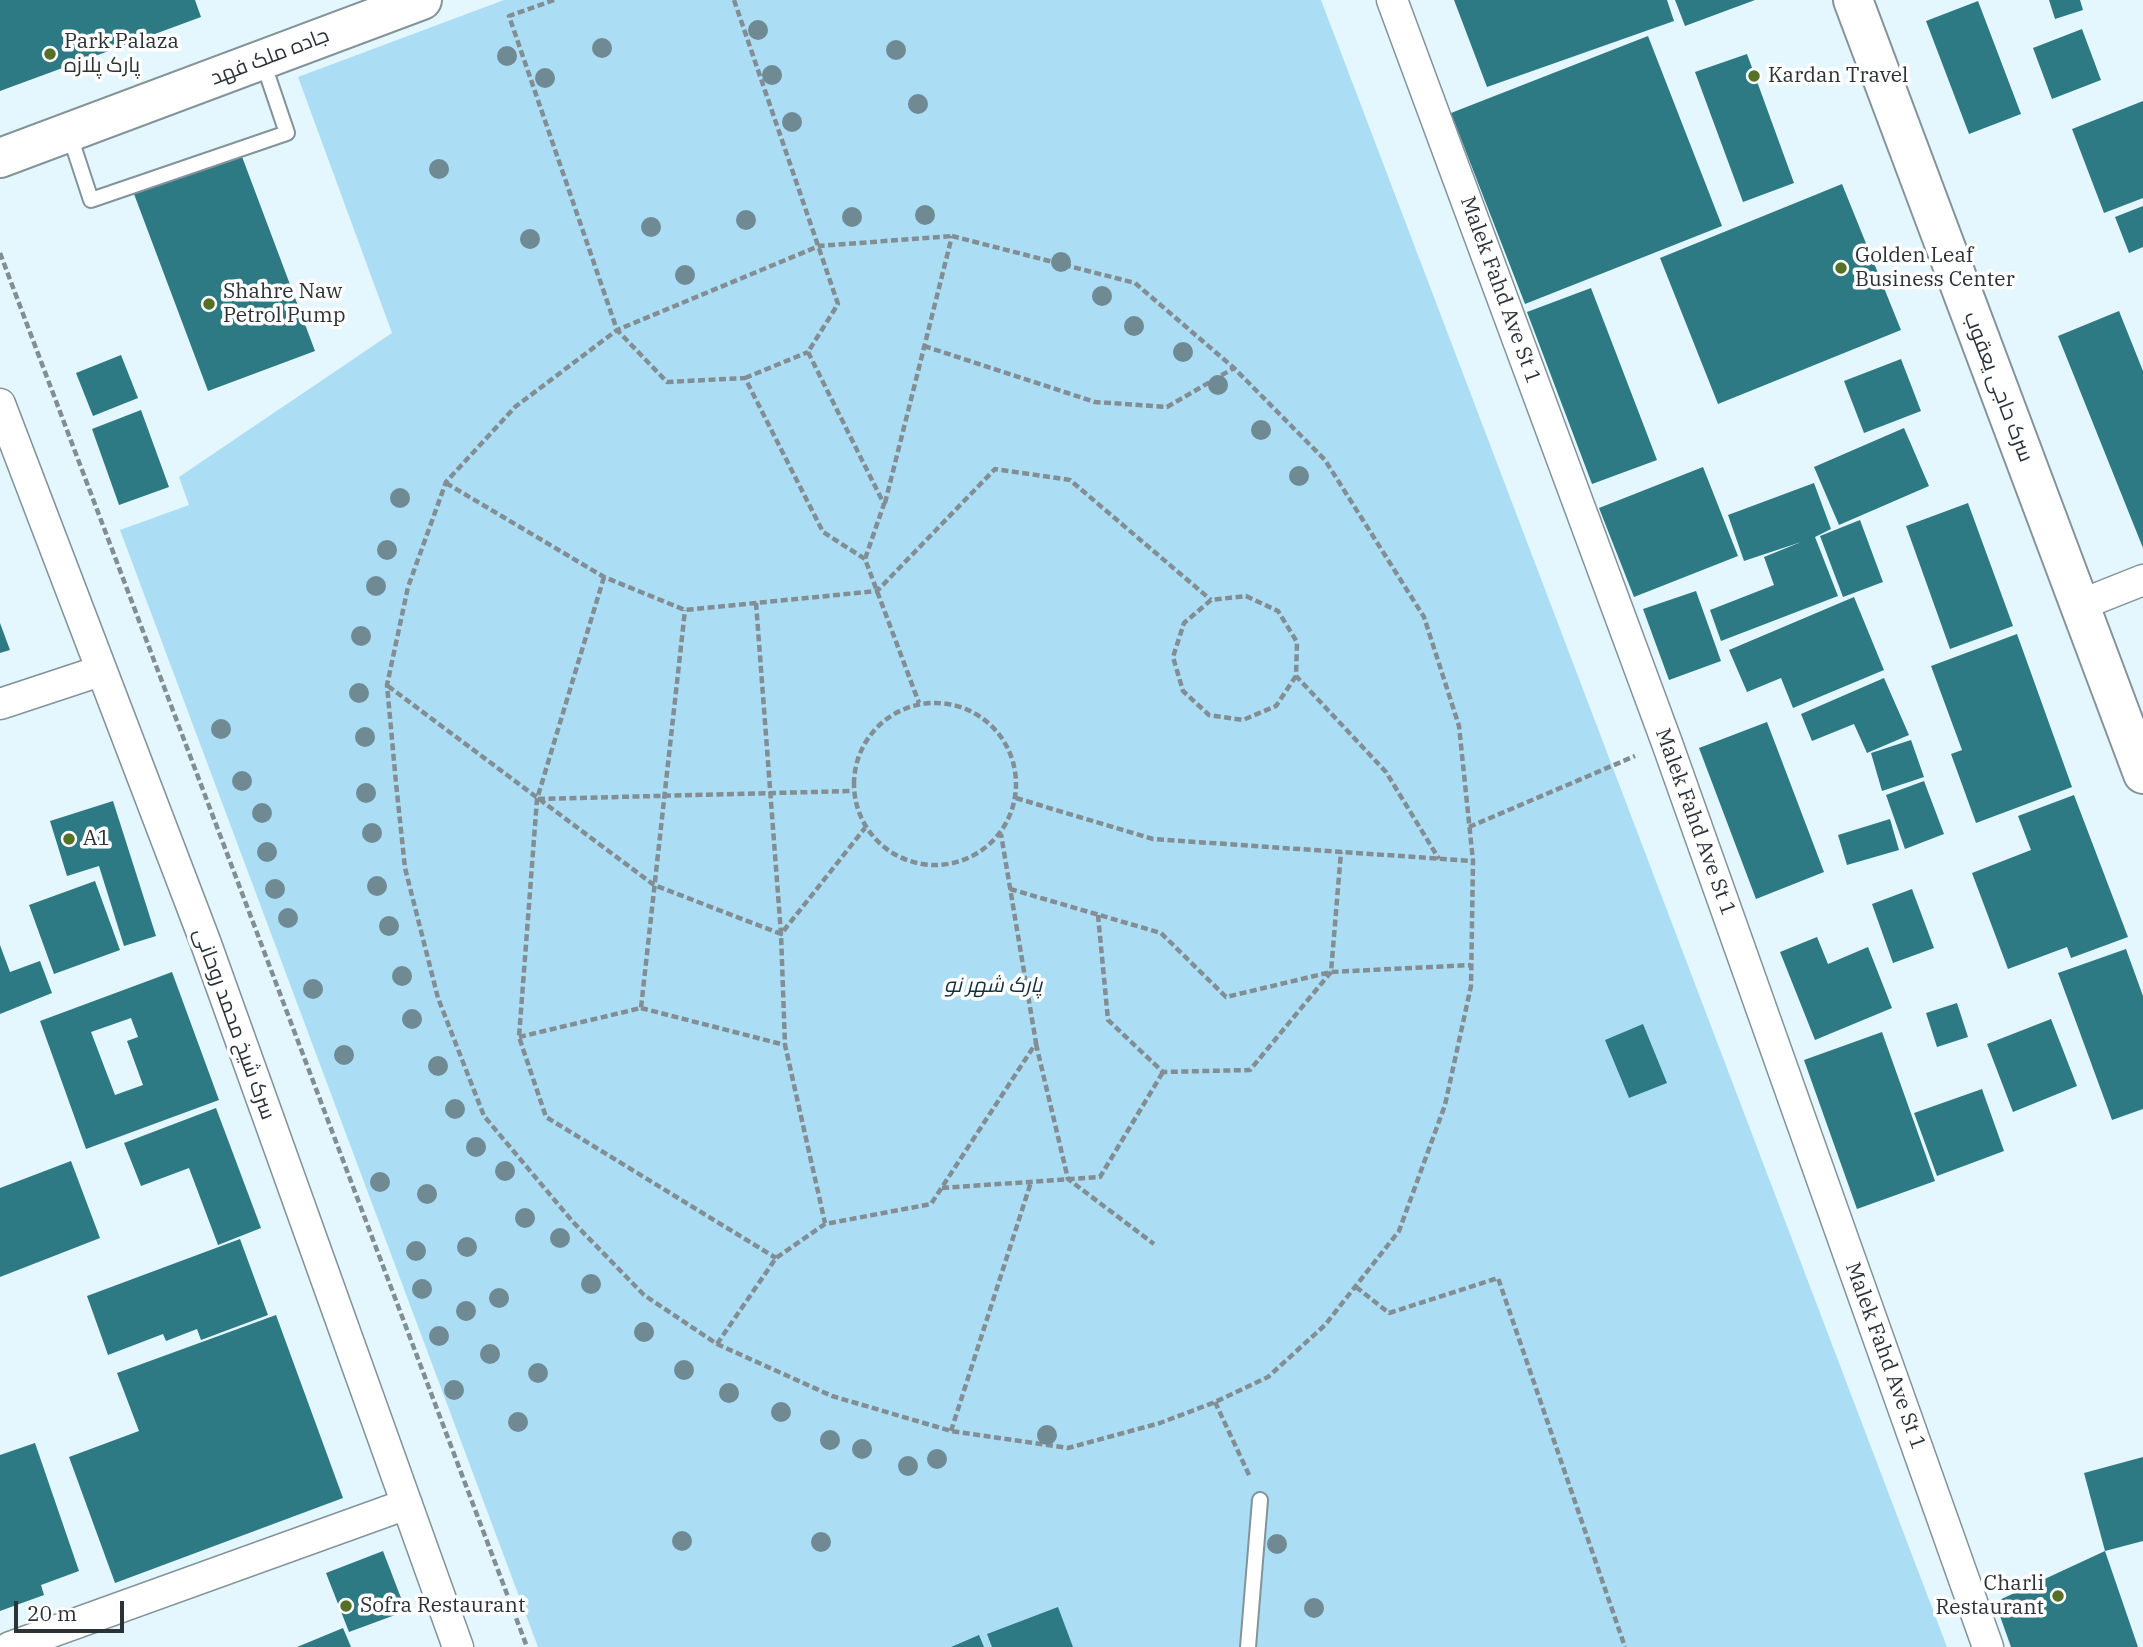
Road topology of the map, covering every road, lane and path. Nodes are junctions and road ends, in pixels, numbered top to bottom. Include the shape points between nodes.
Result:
1 (422, 0) edge
2 (554, 0) edge
3 (734, 0) edge
4 (1392, 0) edge
5 (1853, 0) edge
6 (263, 60) junction
7 (69, 133) junction
8 (0, 158) edge
9 (952, 236) junction
10 (820, 246) junction
11 (0, 253) edge
12 (617, 330) junction
13 (924, 346) junction
14 (808, 352) junction
15 (1234, 368) junction
16 (745, 378) junction
17 (0, 404) edge
18 (446, 482) junction
19 (884, 504) junction
20 (865, 559) junction
21 (604, 577) junction
22 (2143, 580) edge
23 (877, 591) junction
24 (1211, 600) junction
25 (756, 603) junction
26 (2080, 605) junction
27 (685, 610) junction
28 (100, 671) junction
29 (1296, 677) junction
30 (387, 685) junction
31 (919, 703) junction
32 (0, 704) edge
33 (1668, 743) junction
34 (2143, 774) edge
35 (853, 791) junction
36 (770, 793) junction
37 (664, 796) junction
38 (1016, 798) junction
39 (537, 799) junction
40 (1468, 827) junction
41 (865, 828) junction
42 (1001, 834) junction
43 (1341, 852) junction
44 (1439, 859) junction
45 (1473, 861) junction
46 (654, 885) junction
47 (1010, 889) junction
48 (1098, 915) junction
49 (781, 934) junction
50 (1471, 965) junction
51 (1331, 972) junction
52 (641, 1008) junction
53 (519, 1037) junction
54 (1036, 1044) junction
55 (785, 1045) junction
56 (1163, 1072) junction
57 (1068, 1180) junction
58 (1031, 1182) junction
59 (941, 1188) junction
60 (825, 1224) junction
61 (1154, 1244) dead end
62 (776, 1258) junction
63 (1356, 1287) junction
64 (717, 1344) junction
65 (1214, 1402) junction
66 (951, 1431) junction
67 (1260, 1500) joint
68 (407, 1504) junction
69 (10, 1647) edge
70 (458, 1647) edge
71 (527, 1647) edge
72 (1248, 1647) edge
73 (1625, 1647) edge
74 (1989, 1647) edge

1 - 6 main road, جاده ملک فهد
2 - 12 path via 509,16
3 - 10 path
4 - 33 street, Malek Fahd Ave St 1
5 - 26 main road, سرک حاجی یعقوب
6 - 7 main road, جاده ملک فهد
6 - 7 lane via 287,133 91,200
7 - 8 main road, جاده ملک فهد
9 - 10 path
9 - 13 path
9 - 15 path via 1135,283
10 - 12 path
10 - 14 path via 838,304
11 - 71 path
12 - 16 path via 667,382
12 - 18 path via 515,407
13 - 15 path via 1107,403 1167,407
13 - 19 path
14 - 16 path
14 - 19 path
15 - 40 path via 1325,460 1424,617 1459,726
16 - 20 path via 823,532
17 - 28 street, سرک شیخ محمد روحانی
18 - 21 path
18 - 30 path via 408,587
19 - 20 path
20 - 23 path
21 - 27 path
21 - 39 path
22 - 26 street
23 - 24 path via 995,468 1070,480
23 - 25 path
23 - 31 path
24 - 29 path via 1246,596 1278,611 1297,642
24 - 29 path via 1184,623 1173,657 1183,691 1209,715 1243,720 1276,706
25 - 27 path
25 - 36 path
26 - 34 main road, سرک حاجی یعقوب
27 - 37 path
28 - 32 street
28 - 68 street, سرک شیخ محمد روحانی via 205,941
29 - 44 path via 1386,772
30 - 39 path
30 - 64 path via 405,868 438,998 484,1116 573,1222 644,1295
31 - 35 path via 883,721 859,752
31 - 38 path via 958,705 992,725 1013,758
33 - 40 path
33 - 74 street, Malek Fahd Ave St 1
35 - 36 path
35 - 41 path
36 - 37 path
36 - 49 path
37 - 39 path
37 - 46 path
38 - 42 path
38 - 43 path via 1153,839
39 - 46 path
39 - 53 path
40 - 45 path
41 - 42 path via 894,856 931,867 970,859
41 - 49 path
42 - 47 path
43 - 44 path
43 - 51 path
44 - 45 path
45 - 50 path
46 - 49 path
46 - 52 path
47 - 48 path
47 - 54 path
48 - 51 path via 1161,933 1226,997
48 - 56 path via 1108,1020
49 - 55 path
50 - 51 path
50 - 63 path via 1471,986 1445,1105 1399,1231
51 - 56 path via 1250,1070
52 - 53 path
52 - 55 path
53 - 62 path via 546,1117
54 - 57 path
54 - 59 path
55 - 60 path
56 - 57 path via 1100,1177
57 - 58 path
57 - 61 path
58 - 59 path
58 - 66 path
59 - 60 path via 931,1204
60 - 62 path
62 - 64 path
63 - 65 path via 1325,1325 1268,1377
63 - 73 path via 1389,1313 1498,1278
64 - 66 path via 832,1396
65 - 66 path via 1160,1423 1068,1448
65 - 67 path
67 - 72 lane
68 - 69 street
68 - 70 street, سرک شیخ محمد روحانی

